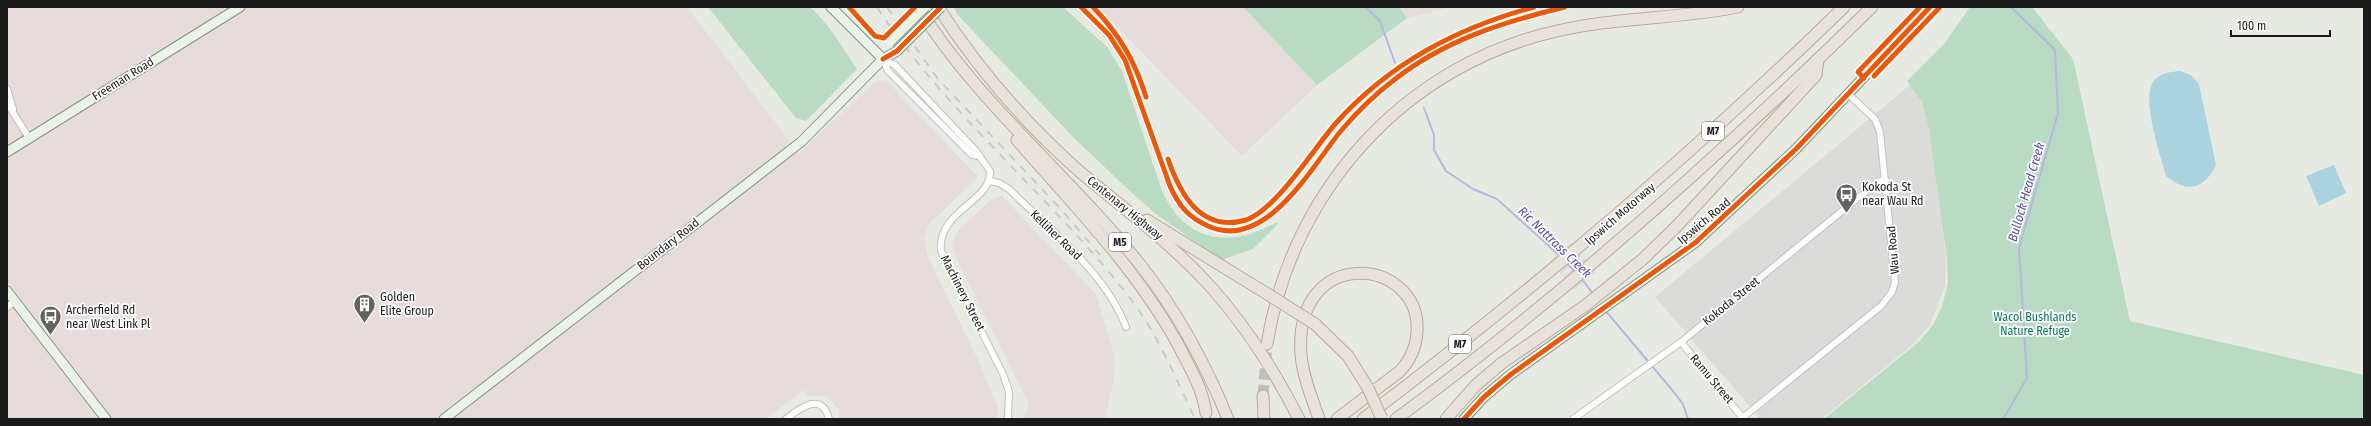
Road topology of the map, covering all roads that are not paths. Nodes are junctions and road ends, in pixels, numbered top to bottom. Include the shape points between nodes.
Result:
1 (240, 7) edge
2 (831, 7) edge
3 (918, 7) edge
4 (925, 7) edge
5 (938, 7) edge
6 (941, 7) edge
7 (1081, 7) edge
8 (1565, 7) edge
9 (1738, 7) edge
10 (1844, 7) edge
11 (1872, 7) edge
12 (1930, 7) edge
13 (883, 59) junction
14 (1818, 60) junction
15 (7, 89) edge
16 (979, 89) junction
17 (1848, 94) junction
18 (7, 103) edge
19 (16, 116) junction
20 (29, 138) junction
21 (7, 152) edge
22 (1886, 180) junction
23 (989, 181) junction
24 (1135, 216) junction
25 (7, 291) edge
26 (11, 304) edge
27 (1126, 327) dead end
28 (1681, 342) junction
29 (1267, 344) tunnel mouth
30 (1263, 396) tunnel mouth
31 (1206, 413) dead end
32 (1742, 418) edge
33 (106, 419) edge
34 (444, 419) edge
35 (786, 419) edge
36 (829, 419) edge
37 (1008, 419) edge
38 (1228, 419) edge
39 (1264, 419) edge
40 (1299, 419) edge
41 (1319, 419) edge
42 (1337, 419) edge
43 (1363, 419) edge
44 (1382, 419) edge
45 (1396, 419) edge
46 (1446, 419) edge
47 (1464, 419) edge
48 (1573, 419) edge

1 - 20 street, Freeman Road
2 - 13 street
3 - 16 highway, Centenary Highway / M5
4 - 13 street, Boundary Road, bridge via 890,42
5 - 24 highway, Centenary Highway / M5 via 986,74 1023,118 1080,171
6 - 13 street, Boundary Road, bridge via 897,51
7 - 8 street via 1109,35 1125,60 1170,186 1185,212 1197,221 1214,228 1231,230 1254,226 1278,210 1363,107 1395,79 1432,54 1477,32 1518,18
9 - 29 highway via 1579,27 1535,36 1473,60 1412,98 1374,131 1340,169 1312,213 1286,269 1273,312
10 - 43 highway, Ipswich Motorway / M7 via 1702,141 1556,268
11 - 14 highway, Ipswich Motorway / M7
12 - 17 street, Ipswich Road
13 - 23 street via 888,71 972,155 978,156 990,171
13 - 34 street, Boundary Road via 800,142
14 - 45 highway, Ipswich Motorway / M7 via 1727,146 1568,284
14 - 46 highway via 1816,75 1677,226 1611,286 1502,362 1476,385
15 - 19 street
16 - 31 highway via 983,102 1139,284 1181,350 1199,387
16 - 38 highway, Centenary Highway / M5 via 1142,267 1190,338
17 - 22 street, Wau Road via 1875,119 1880,132
17 - 47 street, Ipswich Road via 1796,150 1702,237 1510,375 1484,397
18 - 19 street
19 - 20 street
20 - 21 street, Freeman Road
22 - 28 street, Kokoda Street via 1879,181
22 - 32 street, Wau Road via 1896,273 1892,292 1881,306
23 - 27 street, Kelliher Road via 1009,189 1092,270
23 - 37 street, Machinery Street via 947,224 940,242 941,251 1003,374 1009,392
24 - 40 highway, Centenary Highway / M5 via 1171,246 1225,303 1259,350
24 - 44 highway, bridge via 1154,222 1214,263 1315,324 1348,356 1368,388
25 - 26 street
26 - 33 street
28 - 32 street, Ramu Street
28 - 48 street, Kokoda Street
30 - 39 highway
35 - 36 street via 810,404 819,404 827,410
41 - 42 highway via 1302,355 1302,326 1306,311 1316,292 1332,280 1351,274 1377,275 1402,290 1413,307 1417,328 1414,350 1405,366

